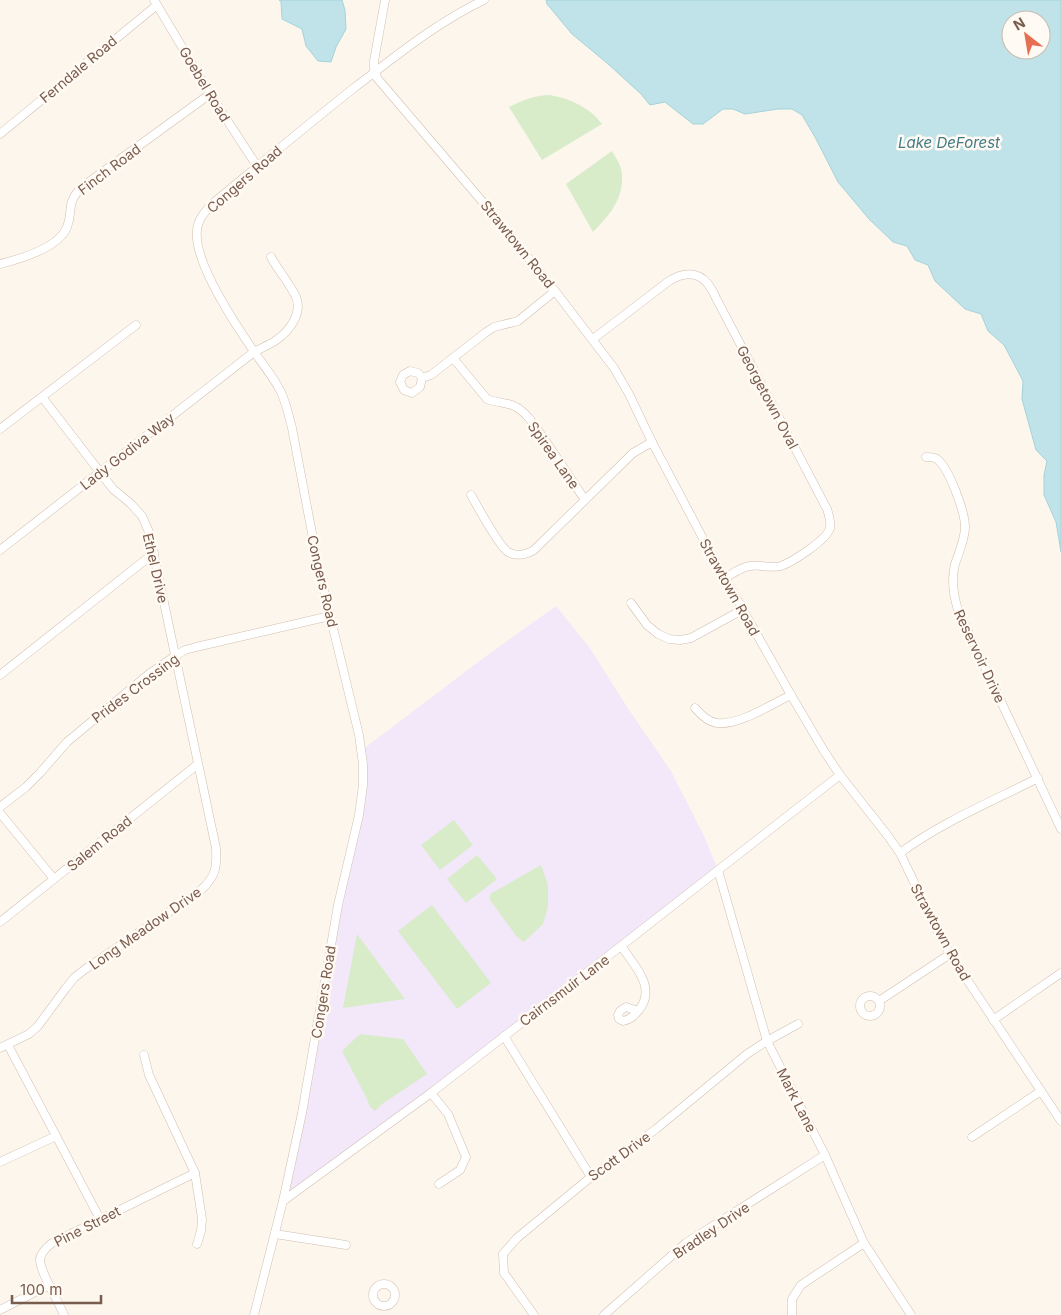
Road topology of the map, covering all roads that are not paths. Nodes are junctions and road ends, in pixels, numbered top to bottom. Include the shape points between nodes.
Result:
1 (385, 0) edge
2 (484, 0) edge
3 (155, 2) edge
4 (375, 72) junction
5 (210, 94) junction
6 (0, 134) edge
7 (257, 166) junction
8 (271, 257) dead end
9 (0, 264) edge
10 (556, 291) junction
11 (136, 325) dead end
12 (593, 339) junction
13 (254, 352) junction
14 (453, 358) junction
15 (422, 378) dead end
16 (42, 397) junction
17 (1, 426) edge
18 (652, 442) junction
19 (926, 457) dead end
20 (100, 473) junction
21 (471, 495) dead end
22 (584, 500) junction
23 (0, 550) edge
24 (154, 554) junction
25 (725, 578) junction
26 (631, 603) dead end
27 (742, 610) junction
28 (330, 616) junction
29 (175, 656) junction
30 (0, 675) edge
31 (791, 695) junction
32 (695, 708) dead end
33 (198, 764) junction
34 (840, 775) junction
35 (1038, 778) junction
36 (0, 808) edge
37 (0, 813) edge
38 (1061, 829) edge
39 (900, 853) junction
40 (718, 870) junction
41 (54, 879) junction
42 (0, 922) edge
43 (621, 946) junction
44 (950, 954) junction
45 (1061, 973) edge
46 (879, 1001) dead end
47 (638, 1011) dead end
48 (993, 1020) junction
49 (798, 1024) dead end
50 (504, 1036) junction
51 (767, 1041) junction
52 (8, 1045) junction
53 (0, 1048) edge
54 (144, 1056) dead end
55 (1041, 1091) junction
56 (431, 1093) junction
57 (1061, 1121) edge
58 (56, 1136) junction
59 (972, 1137) dead end
60 (825, 1155) junction
61 (0, 1162) edge
62 (195, 1173) junction
63 (591, 1177) junction
64 (439, 1184) dead end
65 (283, 1201) junction
66 (100, 1219) junction
67 (275, 1234) junction
68 (864, 1243) junction
69 (197, 1244) dead end
70 (346, 1245) dead end
71 (50, 1285) junction
72 (385, 1306) dead end
73 (0, 1310) edge
74 (256, 1314) edge
75 (64, 1315) edge
76 (390, 1315) edge
77 (534, 1315) edge
78 (604, 1315) edge
79 (792, 1315) edge
80 (912, 1315) edge

1 - 4 street via 374,61
2 - 4 street, Congers Road via 431,30
3 - 5 street, Goebel Road
3 - 6 street, Ferndale Road
4 - 7 street, Congers Road
4 - 10 street, Strawtown Road via 385,89
5 - 7 street, Goebel Road
5 - 9 street, Finch Road via 82,187 71,203 68,226 55,243
7 - 13 street, Congers Road via 212,204 196,228 204,266
8 - 13 street, Lady Godiva Way via 298,301 298,311 286,332
10 - 12 street, Strawtown Road
10 - 14 street via 518,322 494,327
11 - 16 street
12 - 18 street, Strawtown Road via 629,394
12 - 25 street, Georgetown Oval via 678,275 690,274 708,283 830,520 830,530 817,545 782,566 747,566
13 - 20 street, Lady Godiva Way
13 - 28 street, Congers Road via 270,373 287,407
14 - 15 street
14 - 22 street, Spirea Lane via 487,399 515,406 523,412 556,455
16 - 17 street
16 - 20 street, Ethel Drive
18 - 22 street via 633,453
18 - 25 street, Strawtown Road
19 - 35 street, Reservoir Drive via 936,458 942,464 963,512 965,528 952,580 958,610
20 - 23 street, Lady Godiva Way
20 - 24 street, Ethel Drive via 142,516
21 - 22 street via 500,542 507,551 517,555 534,550
24 - 29 street, Ethel Drive
24 - 30 street
25 - 27 street, Strawtown Road
26 - 27 street via 658,634 680,640 691,638
27 - 31 street, Strawtown Road
28 - 29 street, Prides Crossing via 196,647
28 - 65 street, Congers Road via 359,735 363,785
29 - 33 street, Long Meadow Drive
29 - 36 street, Prides Crossing via 67,742 26,787
31 - 32 street via 729,722 708,720
31 - 34 street, Strawtown Road
33 - 41 street, Salem Road
33 - 52 street, Long Meadow Drive via 216,848 215,871 210,881 84,970 38,1026
34 - 39 street, Strawtown Road
34 - 40 street, Cairnsmuir Lane
35 - 38 street, Reservoir Drive
35 - 39 street via 943,825
37 - 41 street
39 - 44 street, Strawtown Road
40 - 43 street, Cairnsmuir Lane
40 - 51 street, Mark Lane
41 - 42 street, Salem Road
43 - 47 street via 646,986
43 - 50 street, Cairnsmuir Lane
44 - 46 street
44 - 48 street, Strawtown Road
45 - 48 street
48 - 55 street, Strawtown Road
49 - 51 street, Scott Drive
50 - 56 street, Cairnsmuir Lane
50 - 63 street
51 - 60 street, Mark Lane
51 - 63 street, Scott Drive
52 - 53 street, Long Meadow Drive
52 - 58 street
54 - 62 street
55 - 57 street, Strawtown Road
55 - 59 street
56 - 64 street via 448,1114 466,1157 460,1170
56 - 65 street, Cairnsmuir Lane
58 - 61 street
58 - 66 street
60 - 68 street, Mark Lane
60 - 78 street, Bradley Drive via 686,1243
62 - 66 street, Pine Street
62 - 69 street via 202,1219
63 - 77 street, Scott Drive via 517,1238 503,1254 504,1273
65 - 67 street, Congers Road
66 - 71 street, Pine Street via 45,1248 40,1258
67 - 70 street
67 - 74 street, Congers Road
68 - 79 street via 801,1285 792,1299
68 - 80 street, Mark Lane
71 - 73 street
71 - 75 street, Pine Street
72 - 76 street

